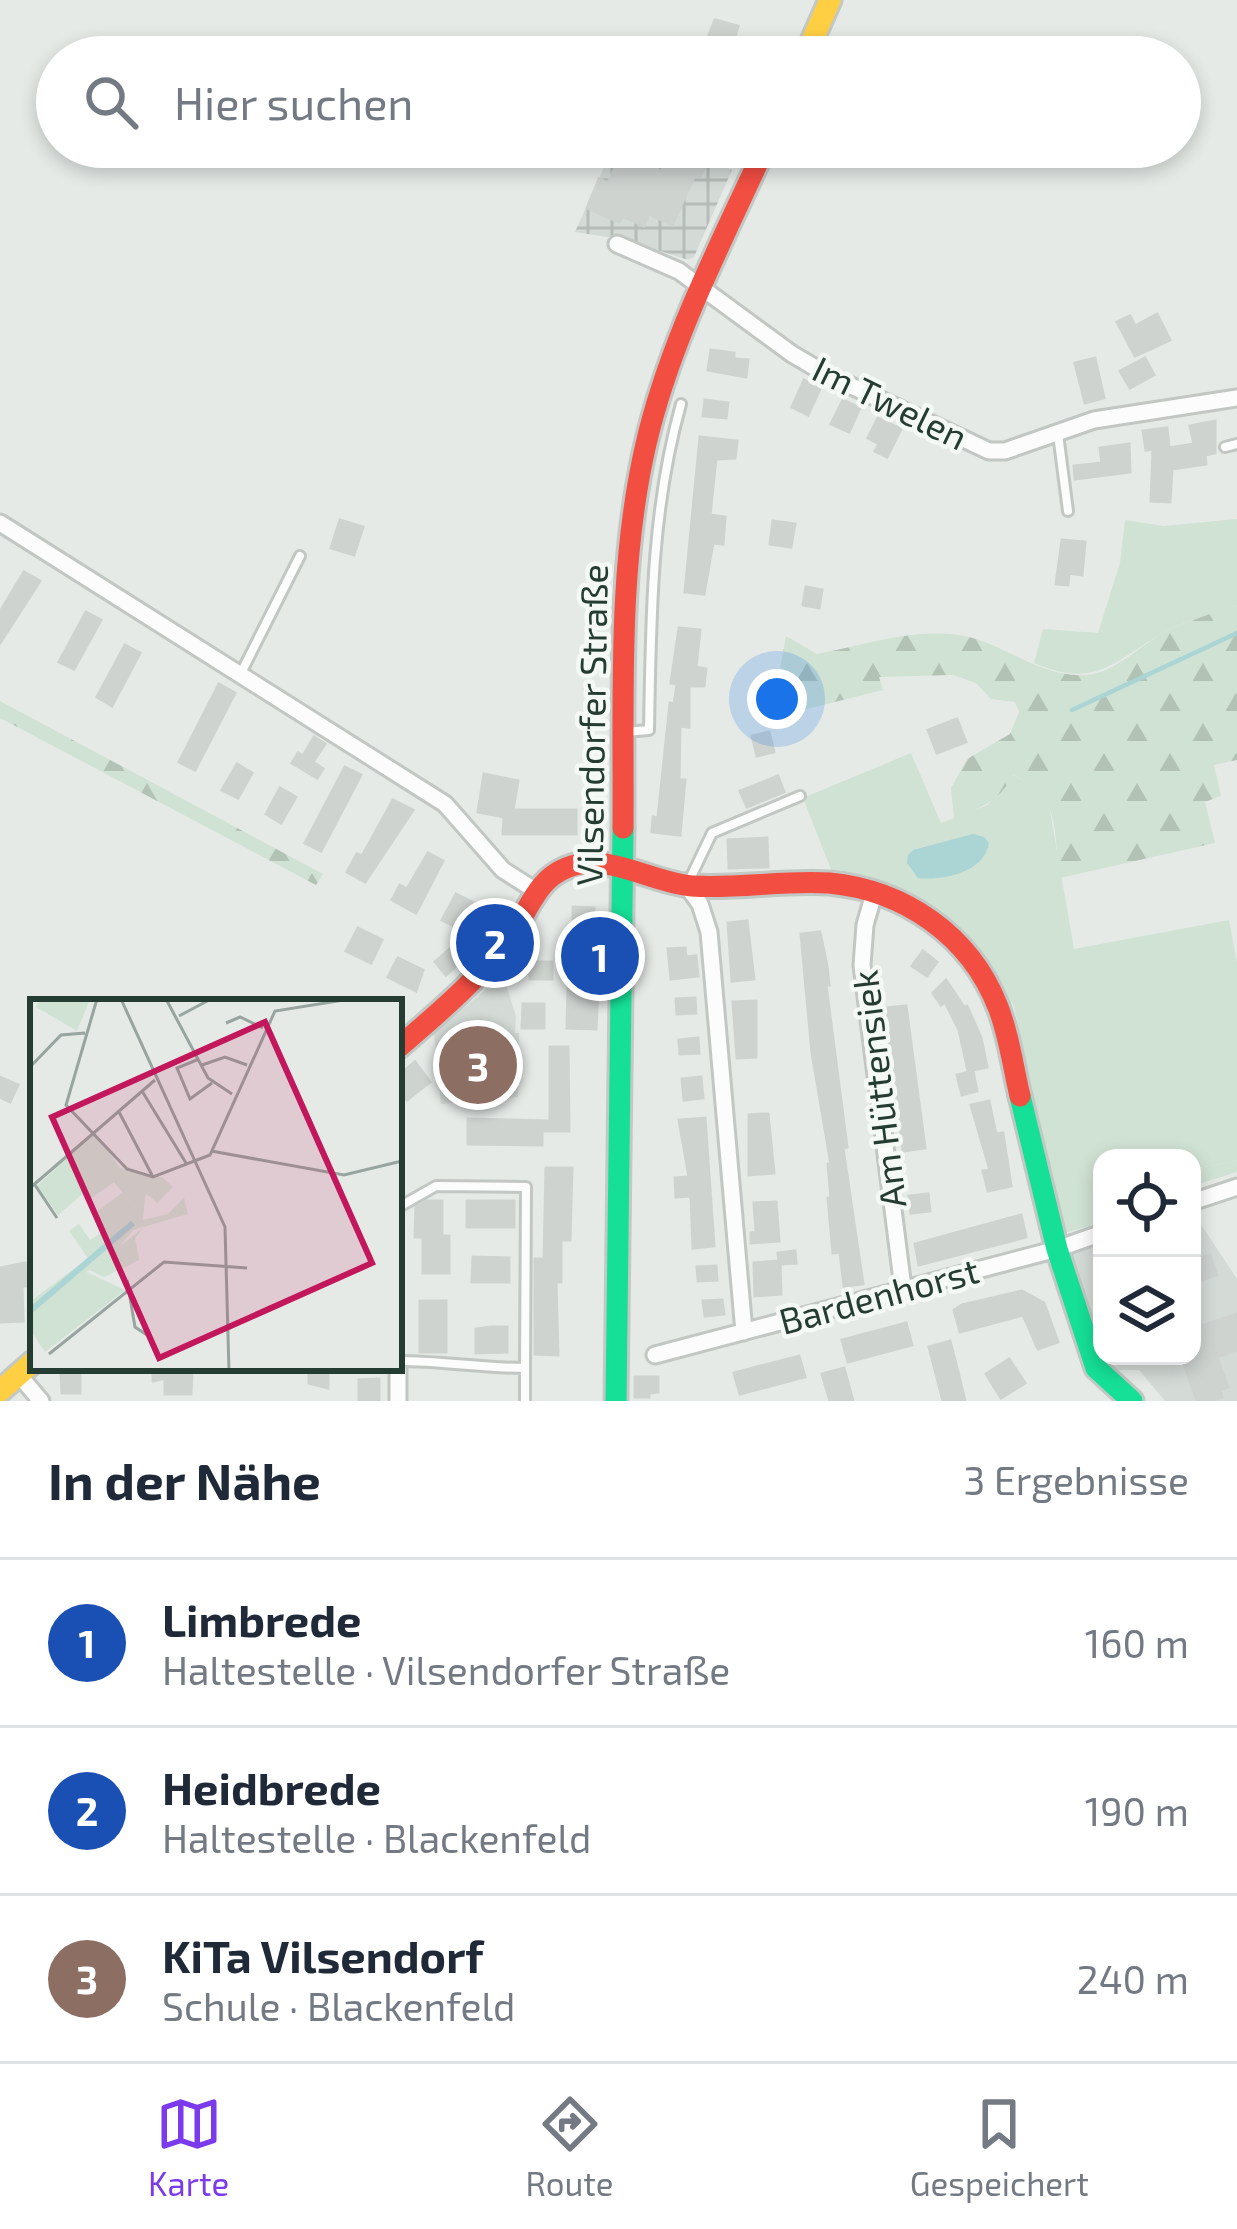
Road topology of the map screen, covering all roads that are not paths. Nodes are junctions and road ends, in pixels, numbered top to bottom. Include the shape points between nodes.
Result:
1 (830, 0) edge
2 (814, 36) edge
3 (756, 168) edge
4 (617, 244) dead end
5 (702, 287) junction
6 (1237, 398) edge
7 (681, 404) dead end
8 (1058, 433) junction
9 (1237, 444) edge
10 (1225, 447) dead end
11 (641, 466) junction
12 (665, 470) junction
13 (1067, 511) dead end
14 (0, 523) edge
15 (300, 556) dead end
16 (240, 676) junction
17 (624, 732) junction
18 (800, 796) dead end
19 (622, 868) junction
20 (687, 886) junction
21 (875, 890) junction
22 (536, 892) junction
23 (402, 1044) edge
24 (1237, 1186) edge
25 (1201, 1199) edge
26 (402, 1205) edge
27 (1093, 1236) edge
28 (1057, 1249) junction
29 (903, 1288) junction
30 (744, 1333) junction
31 (655, 1354) dead end
32 (402, 1365) edge
33 (26, 1368) edge
34 (525, 1368) junction
35 (399, 1371) edge
36 (0, 1391) edge
37 (41, 1401) edge
38 (398, 1401) edge
39 (525, 1401) edge
40 (616, 1401) edge
41 (1132, 1401) edge

1 - 2 main road
3 - 5 main road, Vilsendorfer Straße
4 - 5 street, Im Twelen
5 - 8 street, Im Twelen via 792,354 988,451
5 - 11 main road, Vilsendorfer Straße
6 - 8 street, Im Twelen
7 - 12 lane
8 - 13 lane
9 - 10 lane
11 - 12 lane
11 - 17 main road, Vilsendorfer Straße via 627,568
12 - 17 lane via 652,564 649,730
14 - 16 street
15 - 16 lane
16 - 22 street via 445,804 503,870
17 - 19 main road, Vilsendorfer Straße
18 - 20 lane via 712,833
19 - 20 main road
19 - 22 main road via 568,867
19 - 40 main road, Vilsendorfer Straße
20 - 21 main road
20 - 30 street via 709,932
21 - 28 main road via 948,933 987,982
21 - 29 street, Am Hüttensiek via 862,965
22 - 23 main road via 486,970
24 - 25 street
26 - 34 lane via 436,1186 526,1187
27 - 28 street, Bardenhorst
28 - 29 street, Bardenhorst
28 - 41 main road via 1096,1368
29 - 30 street, Bardenhorst
30 - 31 street, Bardenhorst
32 - 34 lane
33 - 36 main road
33 - 37 street
34 - 39 lane
35 - 38 street

